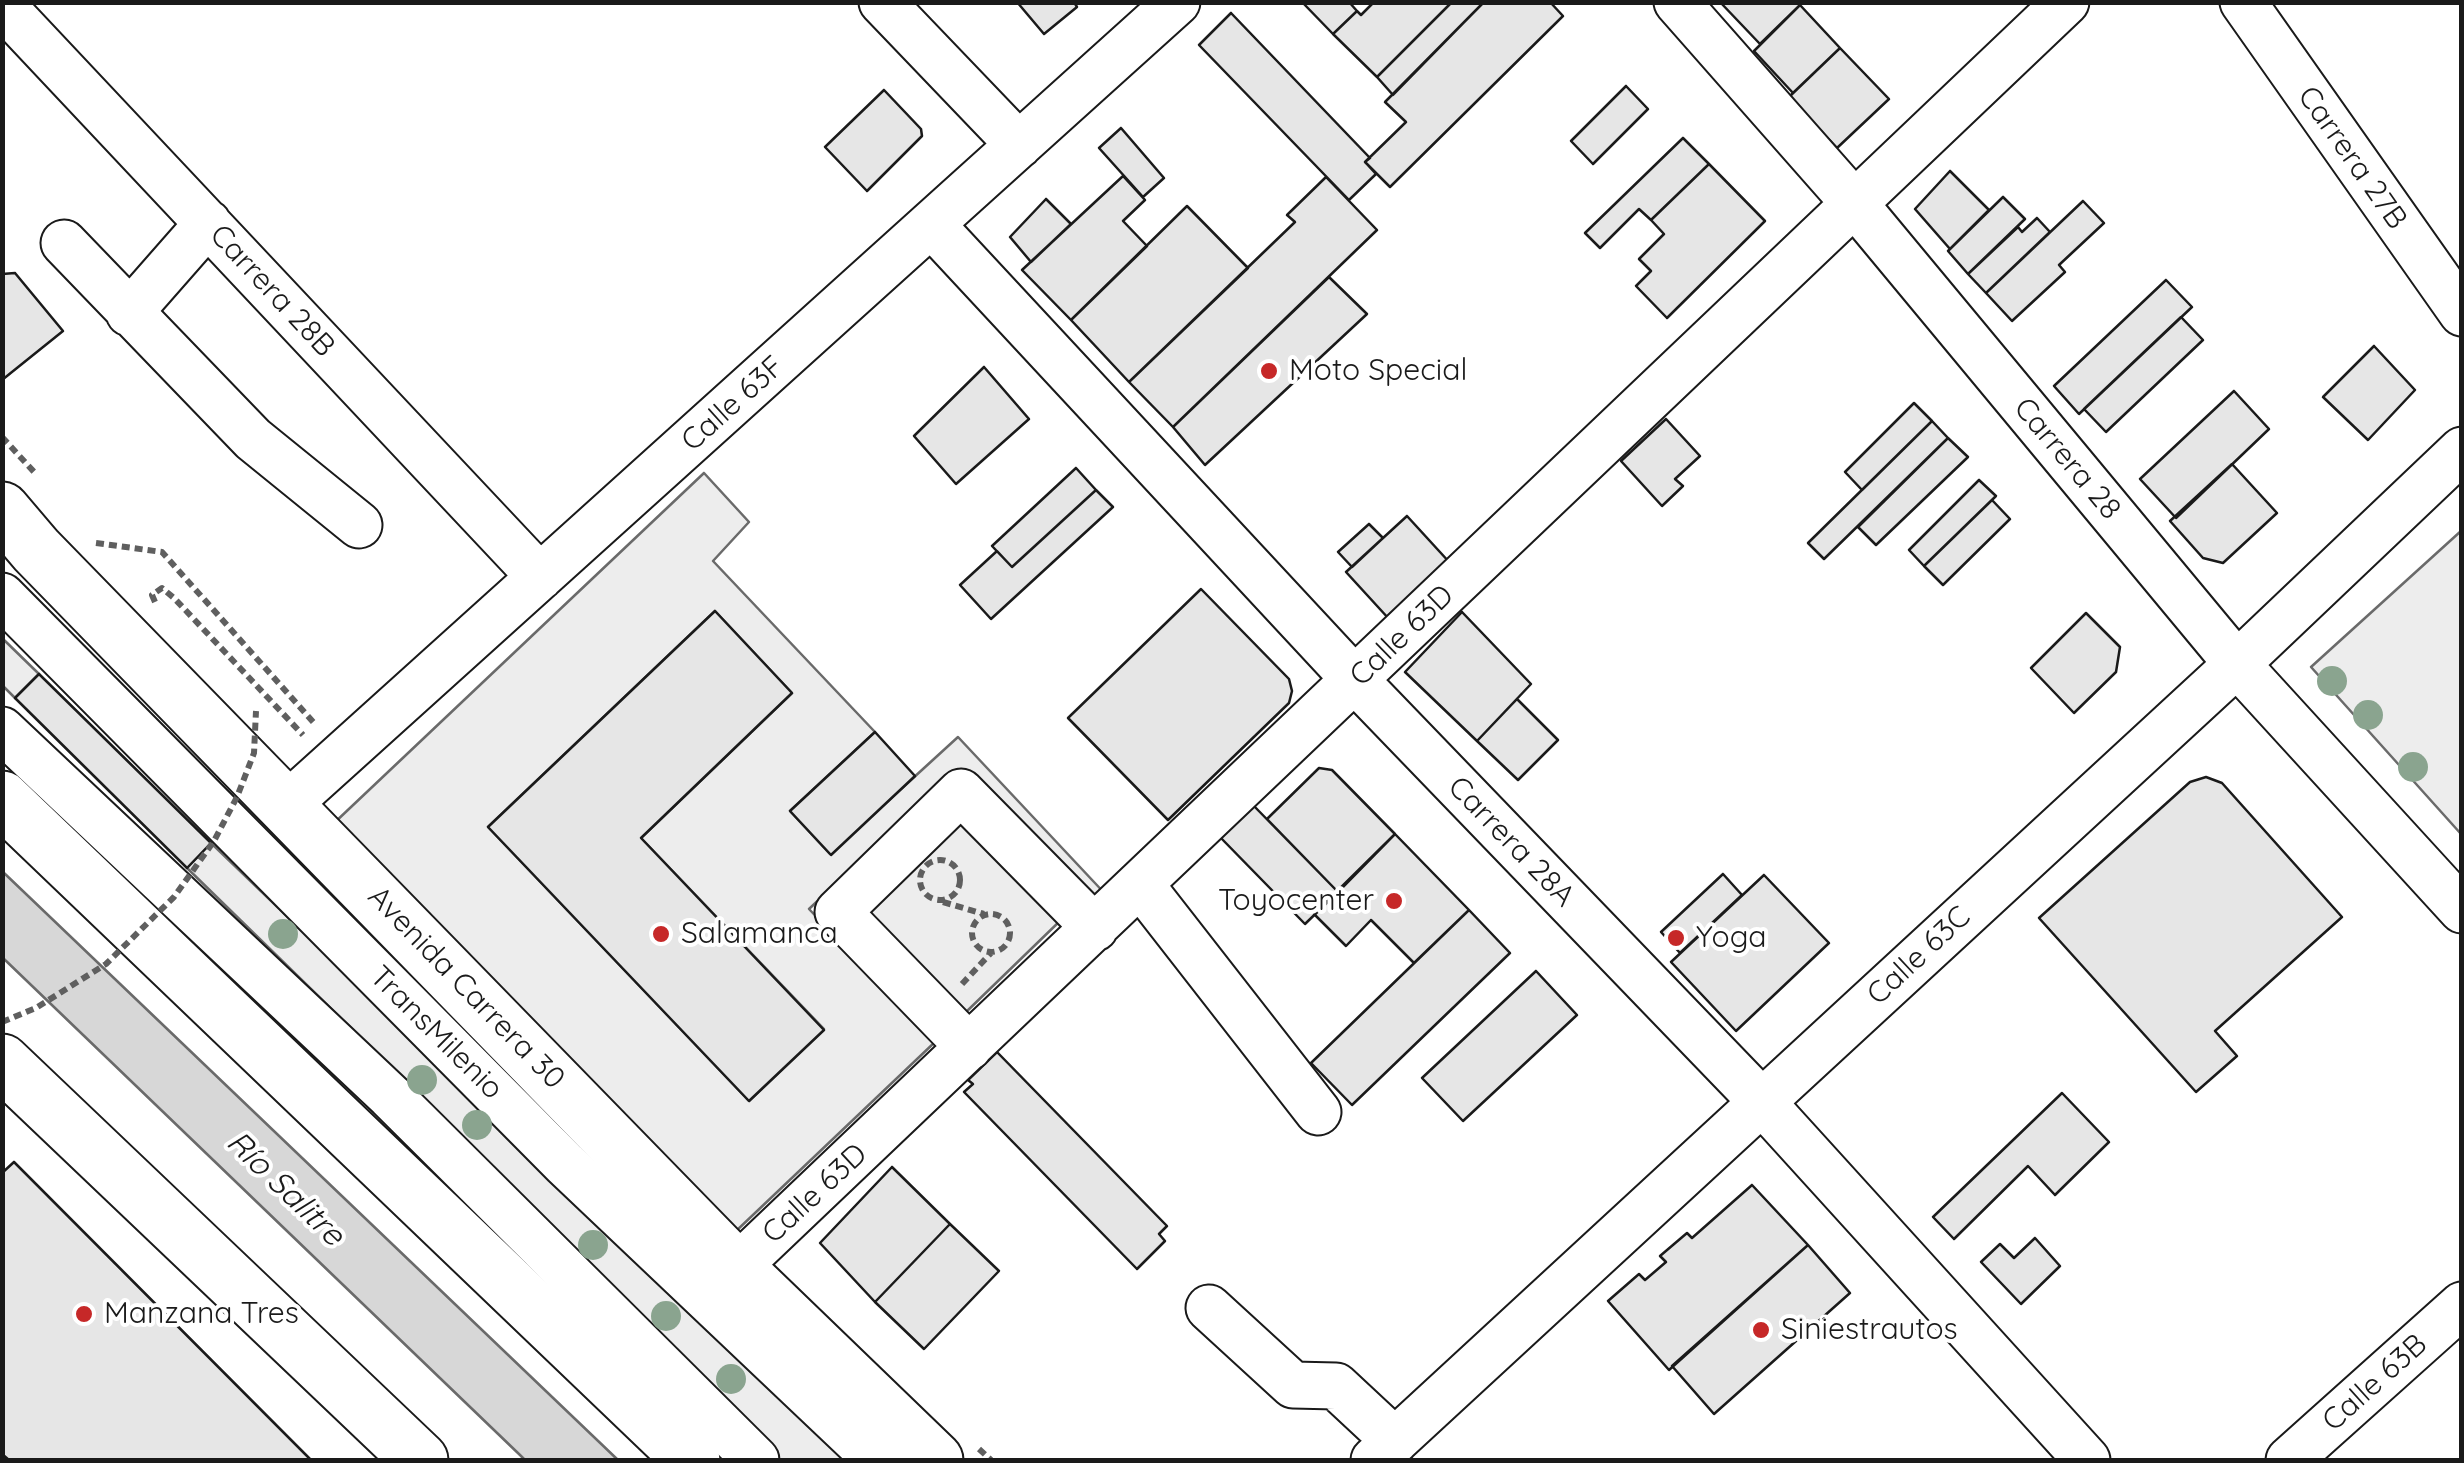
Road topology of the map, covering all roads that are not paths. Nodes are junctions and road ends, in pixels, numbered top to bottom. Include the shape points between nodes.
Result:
1 (882, 2) edge
2 (1177, 2) edge
3 (1677, 2) edge
4 (2066, 2) edge
5 (2243, 2) edge
6 (13, 7) edge
7 (1020, 145) junction
8 (1855, 204) junction
9 (208, 222) junction
10 (932, 225) junction
11 (64, 243) dead end
12 (129, 313) junction
13 (2462, 313) edge
14 (2462, 450) edge
15 (20, 494) edge
16 (359, 525) dead end
17 (540, 577) junction
18 (2, 596) edge
19 (2237, 664) junction
20 (1356, 681) junction
21 (2, 730) edge
22 (2, 799) edge
23 (288, 804) junction
24 (1141, 885) junction
25 (2462, 910) edge
26 (1095, 928) junction
27 (969, 1047) junction
28 (5, 1058) edge
29 (1761, 1101) junction
30 (1318, 1112) dead end
31 (736, 1268) junction
32 (2462, 1304) edge
33 (1209, 1308) dead end
34 (1385, 1451) edge
35 (956, 1454) edge
36 (420, 1460) edge
37 (692, 1460) edge
38 (756, 1460) edge
39 (877, 1460) edge
40 (2088, 1460) edge
41 (2289, 1460) edge

1 - 7 street
2 - 7 street, Calle 63F
3 - 8 street, Carrera 28
4 - 8 street, Calle 63D
5 - 13 street, Carrera 27B
6 - 9 street, Carrera 28B
7 - 10 street, Calle 63F
8 - 19 street, Carrera 28
8 - 20 street, Calle 63D
9 - 12 street
9 - 17 street, Carrera 28B
10 - 17 street, Calle 63F
10 - 20 street, Carrera 28A
11 - 12 street
12 - 16 street via 253,439
14 - 19 street, Calle 63C
15 - 23 highway, Avenida Carrera 30 via 50,564
17 - 23 street, Calle 63F
18 - 39 street, TransMilenio via 565,1164
19 - 25 street, Carrera 28
19 - 29 street, Calle 63C
20 - 24 street, Calle 63D
20 - 29 street, Carrera 28A
21 - 38 street via 390,1096
22 - 37 highway
23 - 31 highway, Avenida Carrera 30
24 - 26 street, Calle 63D
24 - 30 street
26 - 27 street, Calle 63D
26 - 27 street via 961,792 838,912
27 - 31 street, Calle 63D
28 - 36 highway
29 - 34 street, Calle 63C
29 - 40 street, Carrera 28A
31 - 35 highway, Avenida Carrera 30
32 - 41 street, Calle 63B
33 - 34 street via 1293,1385 1336,1386

